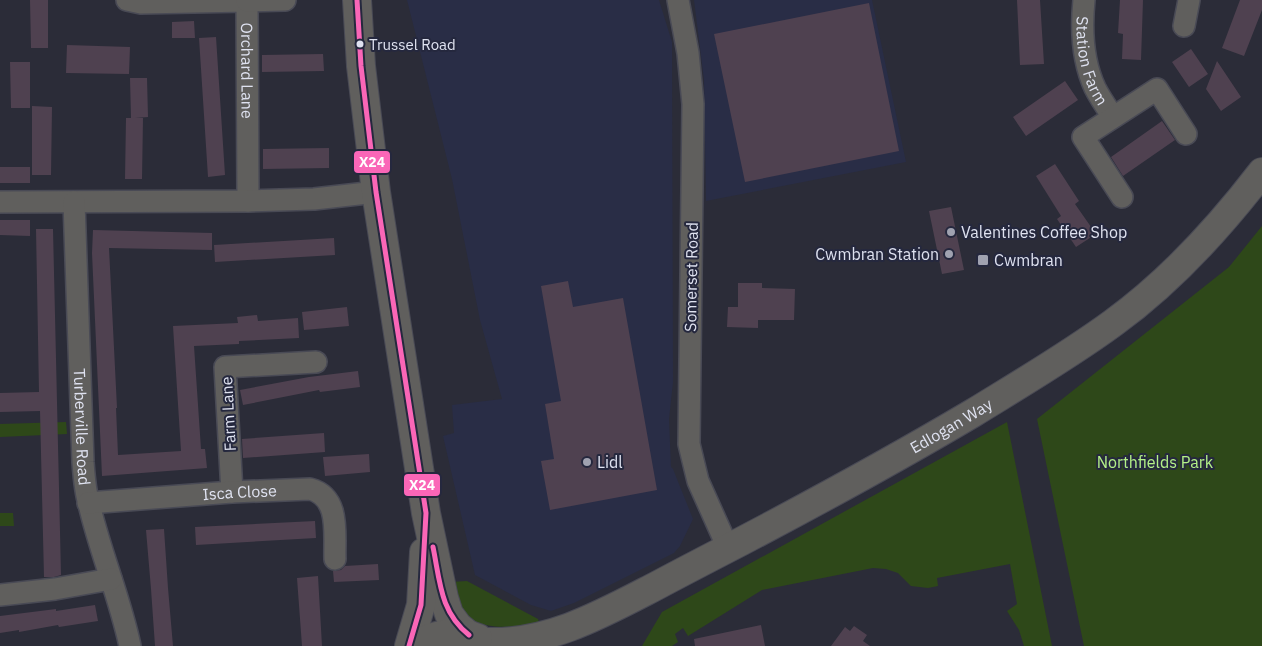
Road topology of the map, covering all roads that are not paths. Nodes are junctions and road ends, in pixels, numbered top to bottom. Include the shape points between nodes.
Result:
1 (127, 0) edge
2 (285, 0) edge
3 (357, 0) edge
4 (678, 0) edge
5 (1084, 0) edge
6 (1189, 0) edge
7 (247, 1) junction
8 (1184, 26) dead end
9 (1113, 118) junction
10 (1186, 134) dead end
11 (1262, 172) edge
12 (376, 192) junction
13 (1122, 197) dead end
14 (0, 202) edge
15 (74, 202) junction
16 (248, 202) junction
17 (316, 362) dead end
18 (232, 492) junction
19 (88, 504) junction
20 (426, 513) junction
21 (728, 548) junction
22 (335, 560) dead end
23 (111, 579) junction
24 (0, 595) edge
25 (596, 618) junction
26 (482, 641) edge
27 (130, 646) edge
28 (410, 646) edge
29 (416, 646) edge
30 (562, 646) edge

1 - 7 street, Orchard Lane via 141,3
2 - 7 street
3 - 12 street via 361,66
4 - 21 street, Somerset Road via 693,104 689,444 698,481
5 - 9 street, Station Farm via 1082,38 1087,67
6 - 8 street
7 - 16 street, Orchard Lane
9 - 10 street, Station Farm via 1158,89
9 - 13 street, Station Farm via 1083,137
11 - 21 street, Edlogan Way via 1236,206 1179,268 1106,327 1026,382
12 - 16 street
12 - 20 street
14 - 15 street
15 - 16 street
15 - 19 street, Turberville Road via 83,462
17 - 18 street, Farm Lane via 225,367
18 - 19 street, Isca Close
18 - 22 street, Isca Close via 297,488 322,494 332,510
19 - 23 street, Turberville Road
20 - 26 street via 449,614 458,626
20 - 28 street via 421,605
21 - 25 street, Edlogan Way
23 - 24 street
23 - 27 street, Turberville Road
25 - 26 street, Edlogan Way via 531,640 507,643
25 - 30 street, Edlogan Way
26 - 29 street, Edlogan Way via 440,635

